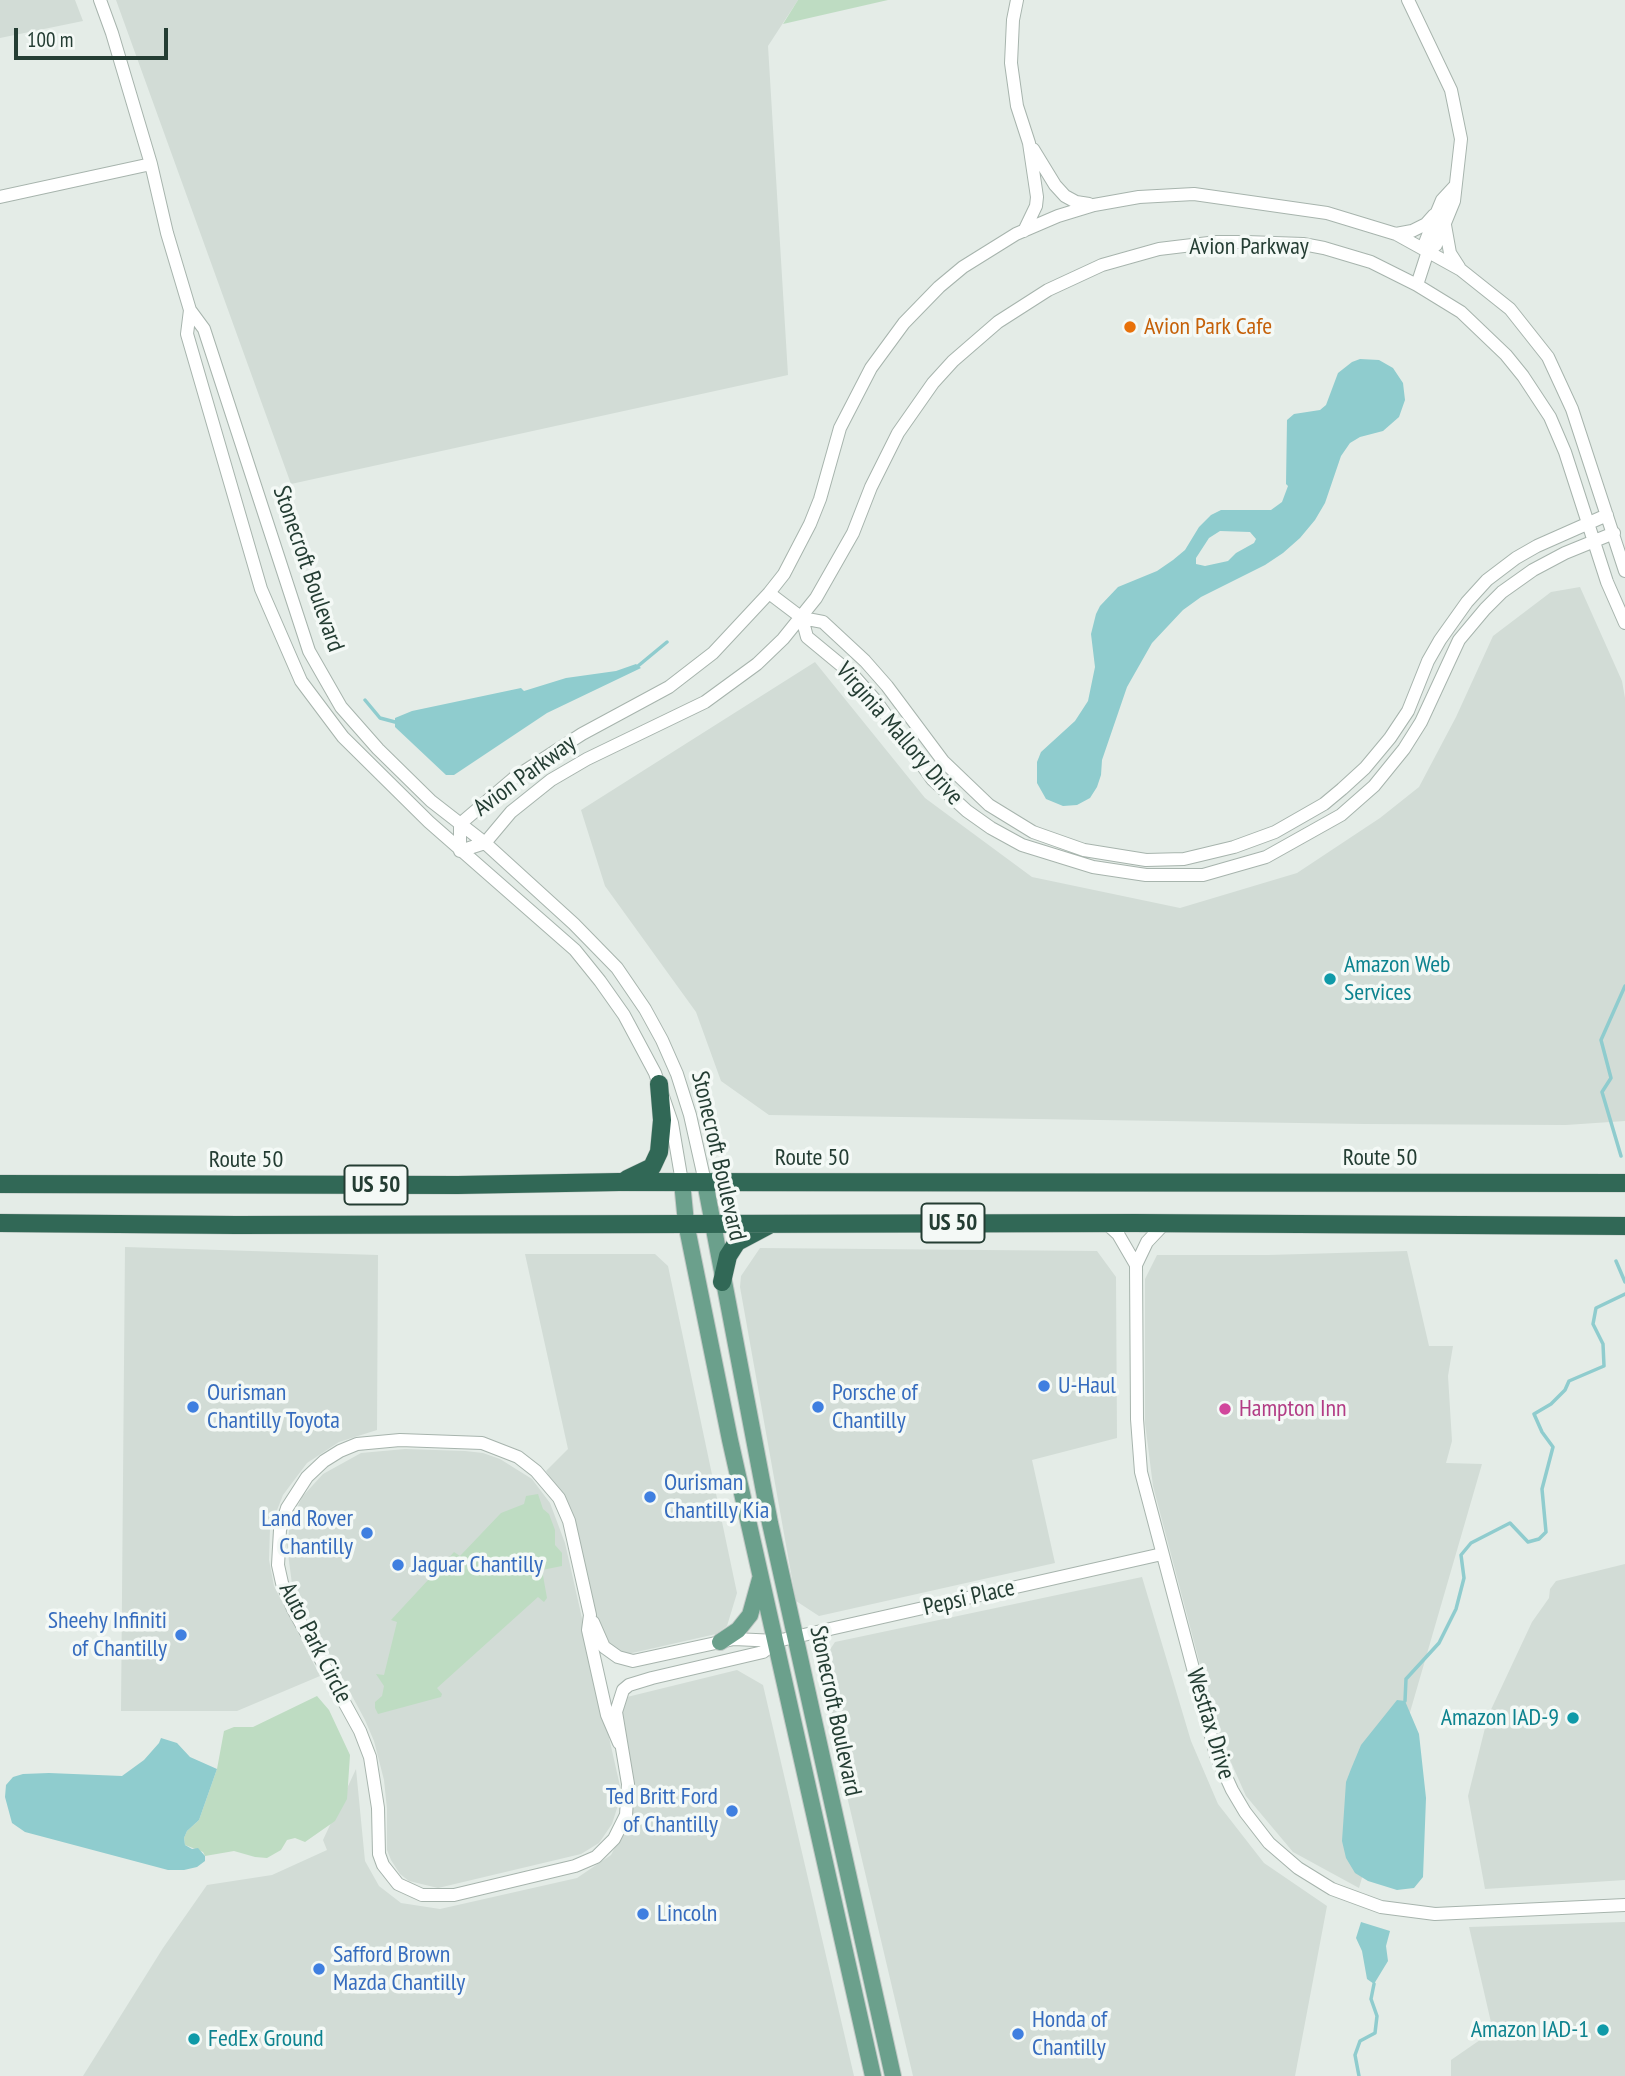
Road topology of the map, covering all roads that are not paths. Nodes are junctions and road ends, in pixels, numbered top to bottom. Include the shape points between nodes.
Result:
1 (100, 0) edge
2 (1017, 0) edge
3 (1408, 0) edge
4 (1029, 143) junction
5 (151, 164) junction
6 (0, 197) edge
7 (1094, 205) junction
8 (1441, 217) junction
9 (1024, 231) junction
10 (1396, 234) junction
11 (1428, 251) junction
12 (1461, 270) junction
13 (1417, 285) junction
14 (190, 310) junction
15 (1607, 515) junction
16 (1587, 523) junction
17 (1614, 533) junction
18 (1594, 543) junction
19 (1625, 571) edge
20 (769, 593) junction
21 (802, 618) junction
22 (1625, 623) edge
23 (460, 824) junction
24 (485, 843) junction
25 (460, 851) junction
26 (659, 1084) junction
27 (619, 1182) junction
28 (682, 1182) junction
29 (705, 1182) junction
30 (1625, 1183) edge
31 (0, 1184) edge
32 (0, 1223) edge
33 (686, 1223) junction
34 (712, 1223) junction
35 (772, 1223) junction
36 (1106, 1223) junction
37 (1165, 1223) junction
38 (1625, 1226) edge
39 (1136, 1265) junction
40 (723, 1282) junction
41 (1162, 1554) junction
42 (761, 1573) junction
43 (590, 1615) junction
44 (796, 1637) junction
45 (777, 1641) junction
46 (720, 1642) junction
47 (620, 1742) junction
48 (1625, 1905) edge
49 (873, 2076) edge
50 (893, 2076) edge

1 - 5 street, Stonecroft Boulevard
2 - 4 street via 1011,64
3 - 8 street via 1457,111 1461,146 1454,187 1441,200
4 - 7 street via 1065,196
4 - 9 street via 1037,197
5 - 6 street
5 - 14 street, Stonecroft Boulevard
7 - 9 street, Avion Parkway
7 - 10 street, Avion Parkway via 1164,194 1224,197 1327,213
8 - 10 street
8 - 11 street via 1425,243
8 - 12 street via 1450,253
9 - 20 street, Avion Parkway via 978,257 939,287 884,347 840,428 810,524
10 - 11 street, Avion Parkway
11 - 12 street, Avion Parkway
11 - 13 street
12 - 15 street, Avion Parkway via 1510,309 1548,357 1572,409
13 - 16 street, Avion Parkway via 1461,313 1523,376 1550,417
13 - 21 street, Avion Parkway via 1371,262 1324,248 1217,242 1130,256 1075,276 1022,304 975,341 915,407 883,459 835,568
14 - 23 street, Stonecroft Boulevard via 204,329 309,651 357,726
14 - 25 street, Stonecroft Boulevard via 187,334 261,589 301,681 343,737
15 - 16 street, Virginia Mallory Drive
15 - 17 street, Avion Parkway
16 - 18 street, Avion Parkway
16 - 21 street, Virginia Mallory Drive via 1537,546 1487,580 1440,640 1408,711 1390,738 1342,789 1275,832 1184,859 1146,860 1084,850 1033,832 999,811 943,761 866,661 823,622
17 - 18 street, Virginia Mallory Drive
17 - 19 street, Avion Parkway
18 - 21 street, Virginia Mallory Drive via 1532,570 1485,609 1459,640 1404,749 1341,816 1266,857 1203,874 1146,876 1093,867 1022,845 991,828 932,779 868,692 807,637
18 - 22 street, Avion Parkway
20 - 21 street, Virginia Mallory Drive
20 - 23 street, Avion Parkway via 699,665 648,700 550,754
21 - 24 street, Avion Parkway via 732,684 684,714 551,780 511,812
23 - 24 street, Stonecroft Boulevard
23 - 25 street, Avion Parkway
24 - 25 street, Avion Parkway
24 - 29 street, Stonecroft Boulevard via 595,944 645,1009 677,1074
25 - 26 street, Stonecroft Boulevard via 580,956 624,1015
26 - 27 highway via 659,1152 652,1167
26 - 28 street, Stonecroft Boulevard via 672,1123
27 - 28 highway, Route 50 / US 50
27 - 31 highway, Route 50 / US 50
28 - 29 highway, Route 50 / US 50
28 - 33 main road, Stonecroft Boulevard
29 - 30 highway, Route 50 / US 50
29 - 34 main road, Stonecroft Boulevard
32 - 33 highway, US 50
33 - 34 highway, US 50
33 - 42 main road, Stonecroft Boulevard
34 - 35 highway, US 50
34 - 40 main road, Stonecroft Boulevard
35 - 36 highway, US 50
35 - 40 highway via 737,1242 728,1256
36 - 37 highway, US 50
36 - 39 street, Westfax Drive
37 - 38 highway, US 50
37 - 39 street via 1147,1242
39 - 41 street, Westfax Drive via 1138,1446
40 - 44 main road, Stonecroft Boulevard
41 - 44 street, Pepsi Place
41 - 48 street, Westfax Drive via 1221,1768 1260,1832 1298,1868 1356,1900 1421,1914
42 - 45 main road, Stonecroft Boulevard
42 - 46 main road via 750,1615
43 - 46 street via 604,1647 633,1661
43 - 47 street, Auto Park Circle via 588,1630 604,1702
43 - 47 street, Auto Park Circle via 559,1498 518,1457 482,1443 400,1440 357,1444 340,1451 296,1491 280,1530 278,1566 285,1590 370,1757 379,1854 391,1876 408,1890 454,1895 596,1857 614,1839 626,1815 628,1784
44 - 45 street, Pepsi Place
44 - 50 main road, Stonecroft Boulevard
45 - 46 street
45 - 47 street, Auto Park Circle via 763,1652 629,1685 618,1698
45 - 49 main road, Stonecroft Boulevard

